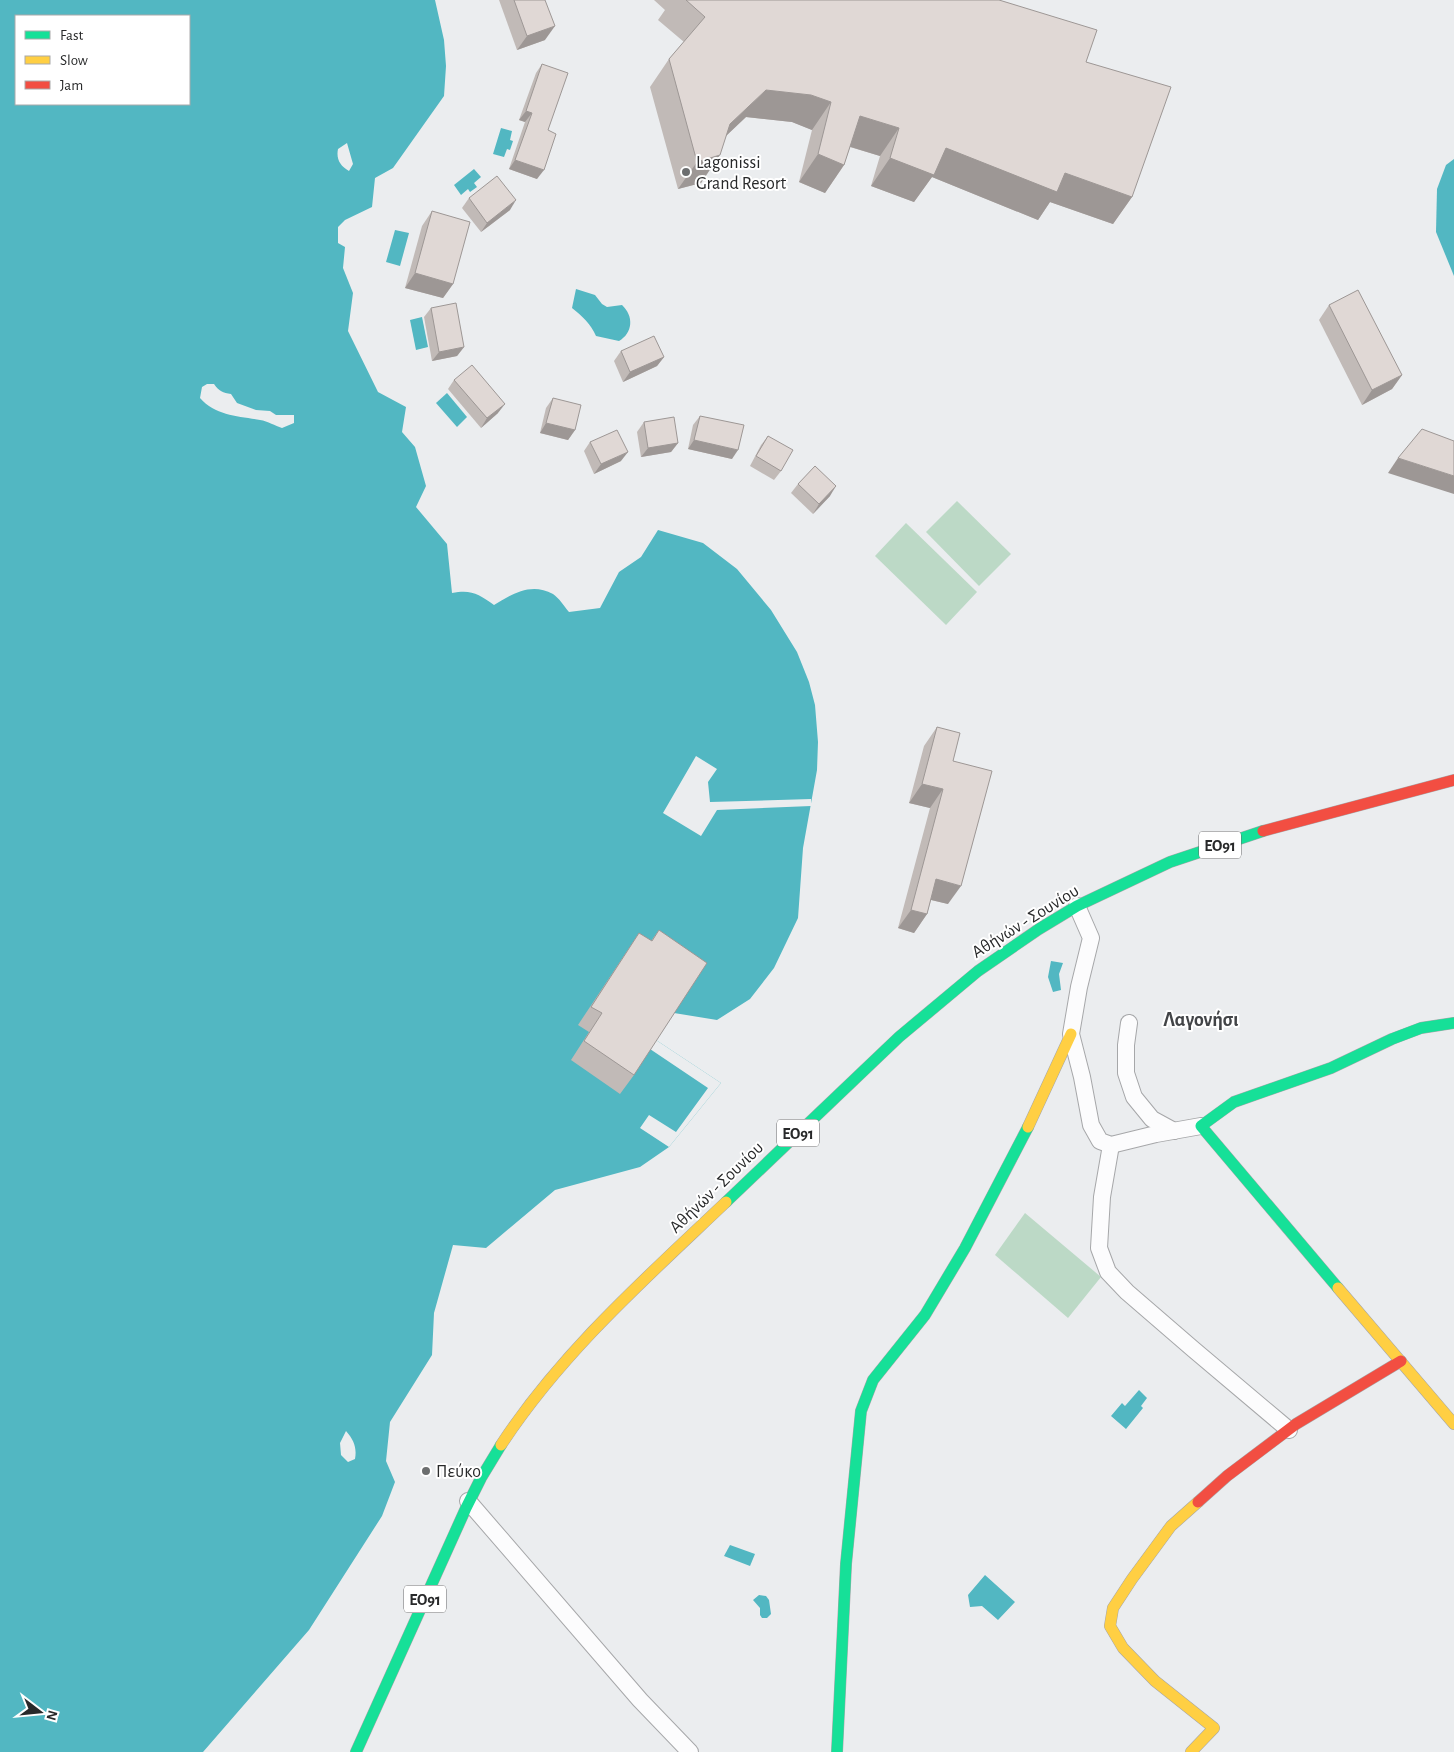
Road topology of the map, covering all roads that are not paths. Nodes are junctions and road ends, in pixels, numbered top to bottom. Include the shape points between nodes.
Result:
1 (1454, 780) edge
2 (1077, 906) junction
3 (1129, 1023) dead end
4 (1454, 1023) edge
5 (1071, 1034) junction
6 (1201, 1126) junction
7 (1174, 1131) junction
8 (1111, 1145) junction
9 (1401, 1361) junction
10 (1454, 1424) edge
11 (1289, 1430) junction
12 (468, 1500) junction
13 (356, 1752) edge
14 (690, 1752) edge
15 (837, 1752) edge
16 (1192, 1752) edge

1 - 2 street, Αθήνών - Σουνίου / ΕΟ91 via 1272,828 1170,862
2 - 5 street via 1091,938
2 - 12 street, Αθήνών - Σουνίου / ΕΟ91 via 978,971 899,1037 612,1311 570,1354 516,1421
3 - 7 street via 1126,1073 1134,1098 1152,1119
4 - 6 street via 1421,1028 1331,1068 1234,1102
5 - 8 street via 1091,1125 1100,1141
5 - 15 street via 965,1248 925,1315 873,1380 861,1411 846,1564
6 - 7 street
6 - 9 street
7 - 8 street
8 - 11 street via 1102,1197 1099,1248 1108,1272 1192,1349
9 - 10 street
9 - 11 street
11 - 16 street via 1227,1476 1171,1526 1113,1608 1110,1626 1123,1648 1155,1681 1214,1728
12 - 13 street, Αθήνών - Σουνίου / ΕΟ91
12 - 14 street via 640,1700

